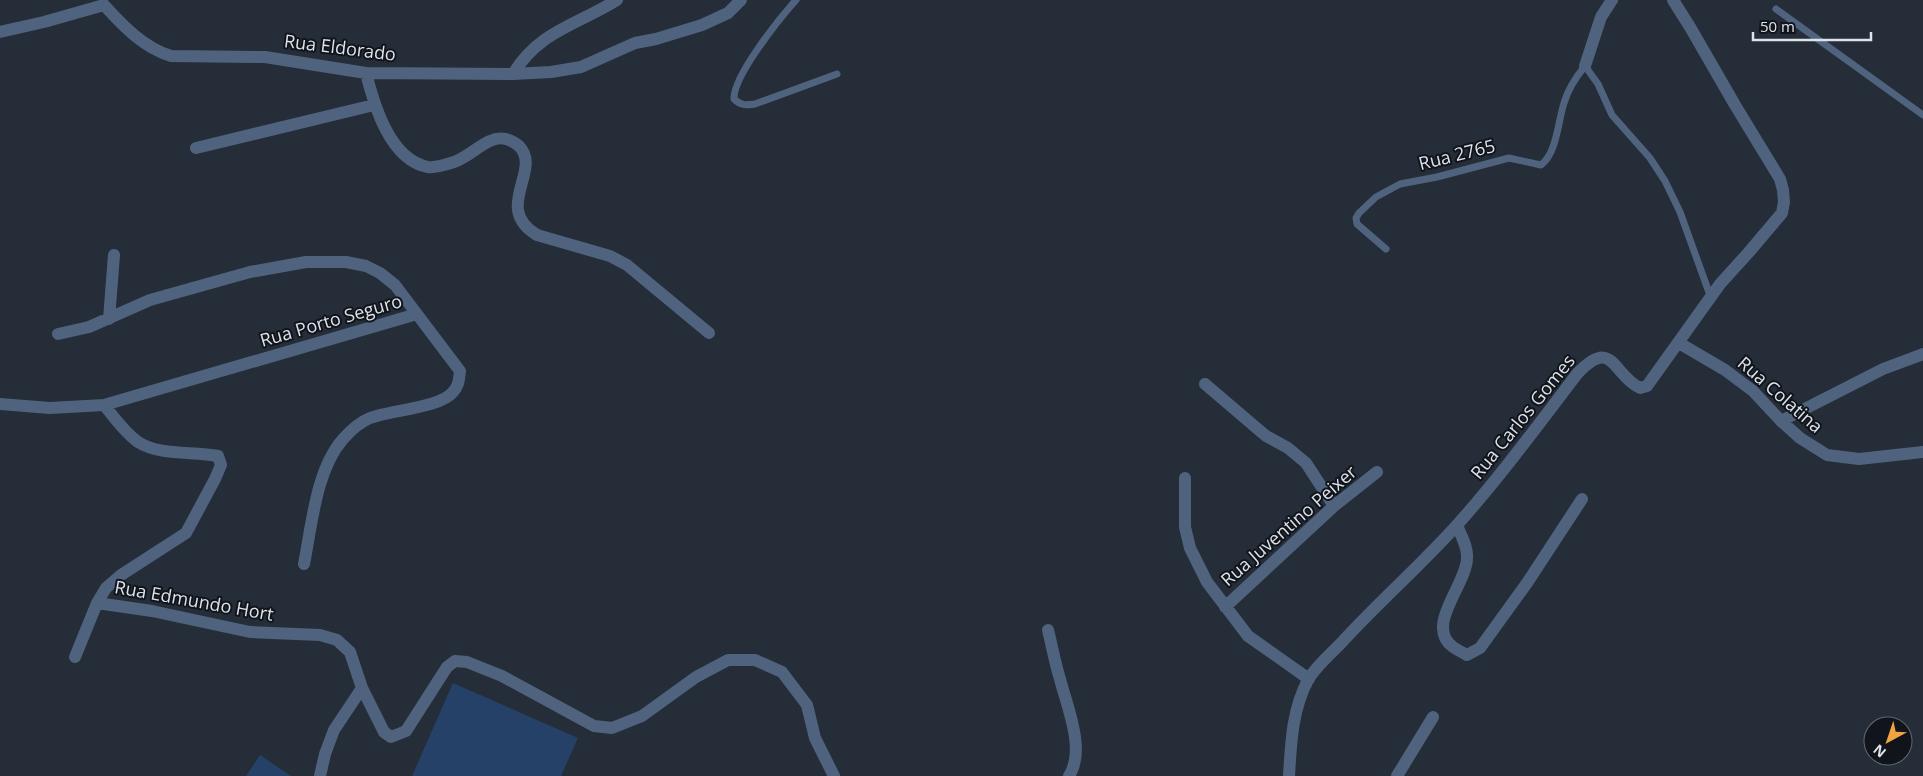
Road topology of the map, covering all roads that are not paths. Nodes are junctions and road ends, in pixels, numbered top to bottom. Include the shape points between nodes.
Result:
1 (617, 0) edge
2 (741, 0) edge
3 (796, 0) edge
4 (1612, 0) edge
5 (1673, 0) edge
6 (103, 3) edge
7 (1776, 9) dead end
8 (0, 32) edge
9 (1585, 66) junction
10 (366, 73) junction
11 (513, 74) junction
12 (837, 74) dead end
13 (374, 105) junction
14 (1923, 115) edge
15 (196, 148) dead end
16 (1386, 249) dead end
17 (114, 255) dead end
18 (1711, 298) junction
19 (417, 314) junction
20 (109, 319) junction
21 (709, 333) dead end
22 (58, 334) dead end
23 (1679, 343) junction
24 (1923, 354) edge
25 (1205, 384) dead end
26 (0, 404) edge
27 (104, 405) junction
28 (1781, 421) junction
29 (1923, 452) edge
30 (1377, 472) dead end
31 (1185, 478) dead end
32 (1582, 499) dead end
33 (1334, 506) junction
34 (1457, 525) junction
35 (304, 564) dead end
36 (97, 603) junction
37 (1225, 607) junction
38 (1048, 630) dead end
39 (75, 657) dead end
40 (1309, 679) junction
41 (362, 688) junction
42 (1432, 717) dead end
43 (320, 776) edge
44 (834, 776) edge
45 (1069, 776) edge
46 (1289, 776) edge
47 (1398, 776) edge

1 - 11 street via 550,35 522,58
2 - 11 street, Rua Eldorado via 728,13 702,26 636,43 581,68
3 - 12 lane via 741,76 734,99 746,106 755,104
4 - 9 street via 1601,17
5 - 18 street, Rua Carlos Gomes via 1780,179 1783,190 1782,213
6 - 8 street, Rua Eldorado
6 - 10 street, Rua Eldorado via 141,40 158,52 171,56 265,57
7 - 14 lane
9 - 16 lane, Rua 2765 via 1575,78 1564,102 1548,160 1542,165 1509,158 1400,184 1376,197 1359,213 1357,224
9 - 18 lane via 1598,84 1612,116 1650,158 1665,181 1680,212
10 - 11 street, Rua Eldorado
10 - 13 street
13 - 15 street
13 - 21 street via 401,151 416,163 430,168 455,162 490,141 506,139 518,145 525,154 525,168 517,205 519,215 529,230 610,256 627,265
17 - 20 street
18 - 23 street, Rua Carlos Gomes
19 - 20 street via 395,285 366,266 346,262 306,262 250,272 150,300
19 - 27 street, Rua Porto Seguro
19 - 35 street, Rua Porto Seguro via 460,371 458,384 452,394 437,402 360,422 344,438 330,455 324,470
20 - 22 street
23 - 28 street, Rua Colatina via 1753,391
23 - 34 street, Rua Carlos Gomes via 1647,386 1640,388 1606,358 1587,363
24 - 28 street via 1883,369
25 - 33 street via 1266,436 1306,463
26 - 27 street, Rua Porto Seguro via 50,408
27 - 36 street via 138,442 154,449 218,456 221,464 186,533 121,575 106,588
28 - 29 street, Rua Colatina via 1827,455 1859,459
30 - 33 street, Rua Juventino Peixer
31 - 37 street via 1185,527 1190,548 1207,582
32 - 34 street via 1480,648 1466,655 1445,639 1443,619 1466,569 1468,557
33 - 37 street, Rua Juventino Peixer
34 - 40 street, Rua Carlos Gomes
36 - 39 street
36 - 41 street, Rua Edmundo Hort via 250,632 320,635 337,640 350,652
37 - 40 street via 1248,636
38 - 45 street via 1074,731 1076,760
40 - 46 street, Rua Carlos Gomes via 1294,717
41 - 43 street via 334,730
41 - 44 street, Rua Edmundo Hort via 384,732 391,736 406,731 447,667 455,661 467,662 502,676 594,726 612,728 642,716 696,677 728,660 754,660 782,672 807,705 815,738
42 - 47 street

